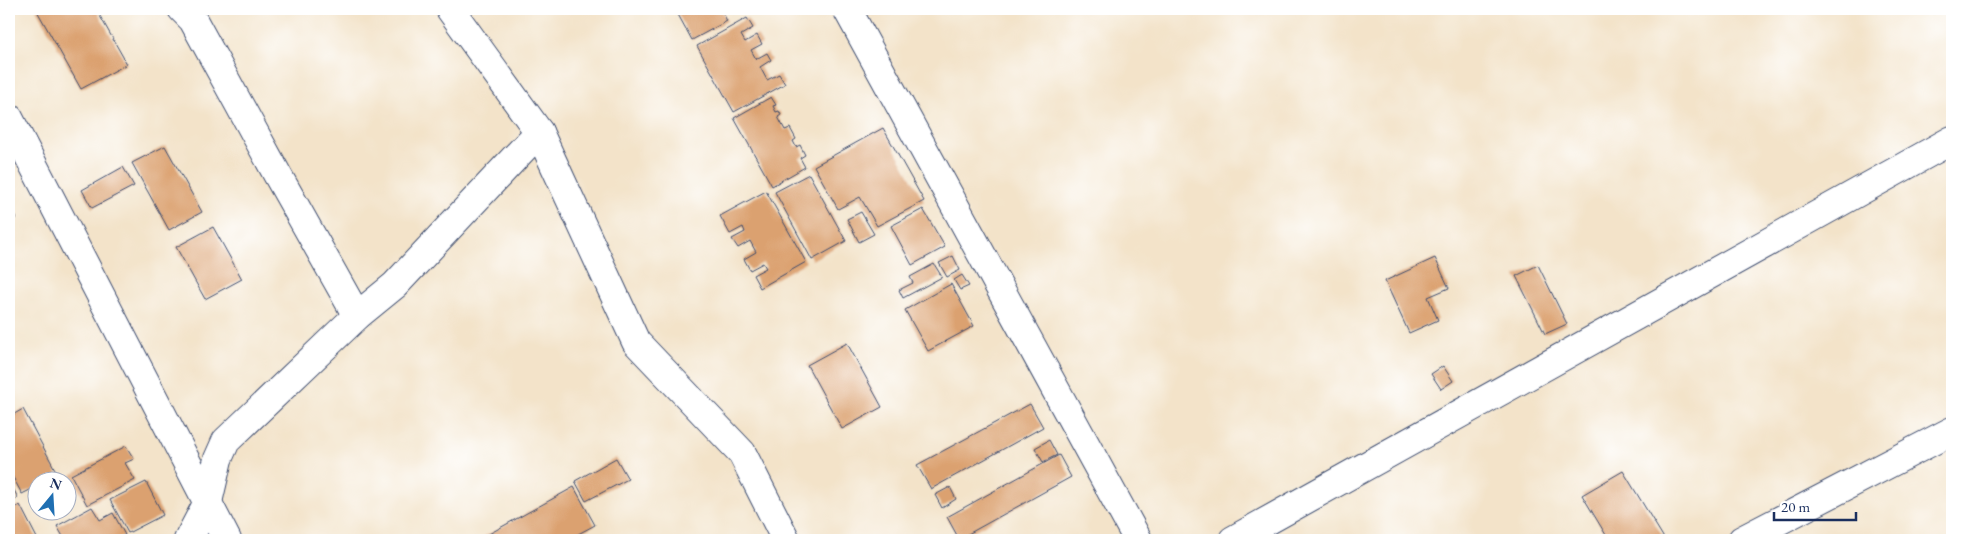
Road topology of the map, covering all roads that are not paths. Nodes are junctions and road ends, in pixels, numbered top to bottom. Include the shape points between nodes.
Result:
1 (182, 9) edge
2 (450, 9) edge
3 (847, 9) edge
4 (9, 118) edge
5 (539, 132) junction
6 (1952, 140) edge
7 (357, 316) junction
8 (1952, 431) edge
9 (208, 502) junction
10 (188, 540) edge
11 (227, 540) edge
12 (786, 540) edge
13 (1138, 540) edge
14 (1233, 540) edge
15 (1742, 540) edge

1 - 7 street via 193,20
2 - 5 street
3 - 13 street
4 - 9 street
5 - 7 street via 395,285
5 - 12 street via 636,342 742,453
6 - 14 street
7 - 9 street via 226,441
8 - 15 street
9 - 10 street
9 - 11 street

